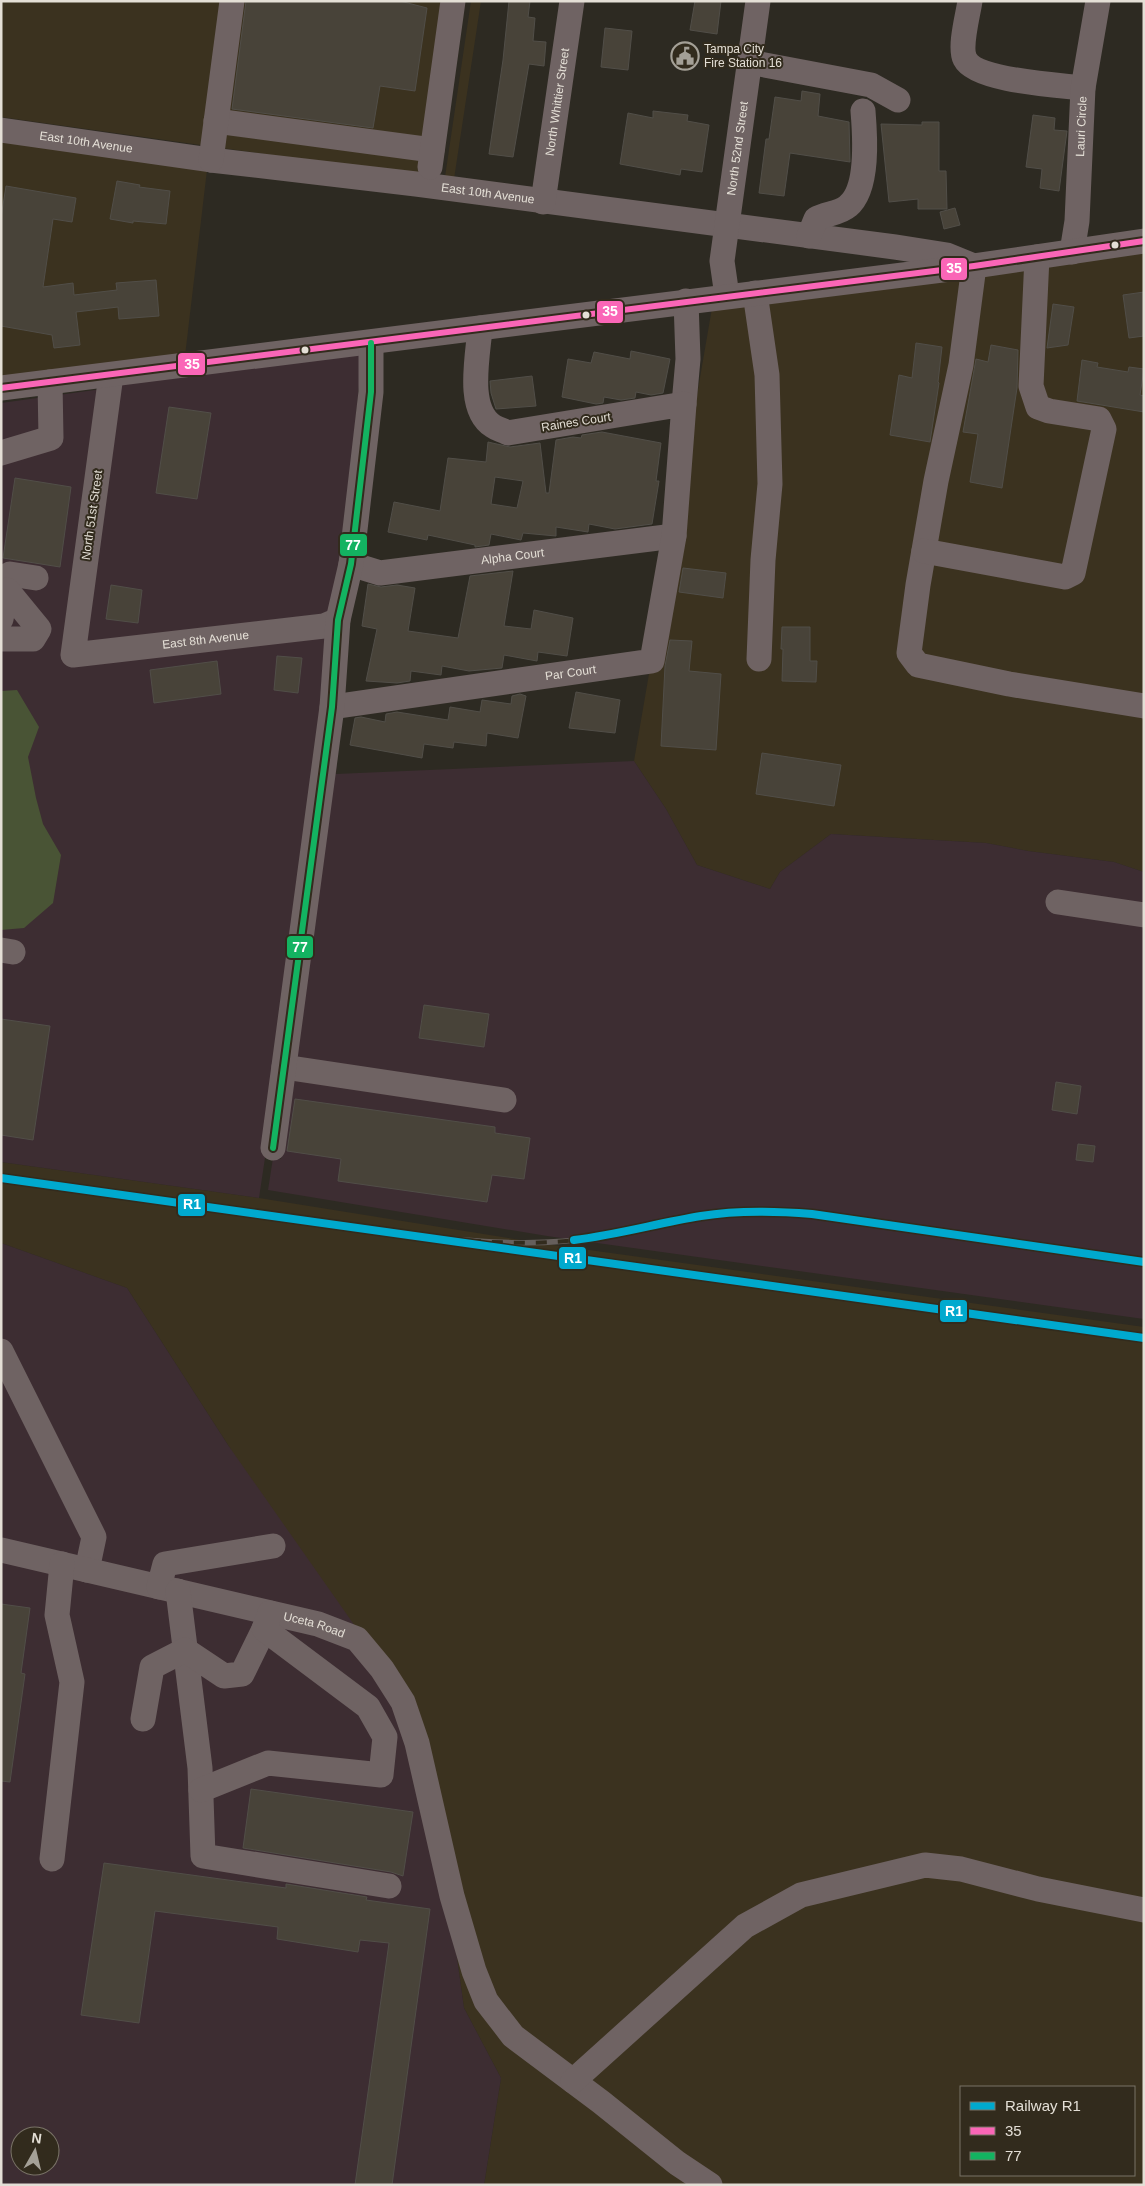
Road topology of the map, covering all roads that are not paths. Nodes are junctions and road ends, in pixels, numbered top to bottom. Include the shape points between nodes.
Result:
1 (232, 1) edge
2 (453, 1) edge
3 (572, 1) edge
4 (758, 1) edge
5 (970, 1) edge
6 (1098, 1) edge
7 (749, 62) junction
8 (1083, 88) junction
9 (898, 100) dead end
10 (863, 111) dead end
11 (216, 121) junction
12 (1, 130) edge
13 (432, 150) junction
14 (211, 160) junction
15 (428, 186) junction
16 (543, 202) junction
17 (726, 225) junction
18 (809, 236) junction
19 (1144, 241) edge
20 (1072, 252) junction
21 (1036, 257) junction
22 (974, 266) junction
23 (755, 293) junction
24 (727, 296) junction
25 (686, 301) junction
26 (480, 328) junction
27 (371, 343) junction
28 (110, 375) junction
29 (50, 382) junction
30 (1, 388) edge
31 (684, 404) junction
32 (1, 452) edge
33 (674, 536) junction
34 (924, 551) junction
35 (351, 564) junction
36 (36, 578) dead end
37 (7, 590) junction
38 (1, 619) edge
39 (338, 620) junction
40 (1, 639) edge
41 (72, 654) joint
42 (759, 658) dead end
43 (1144, 706) edge
44 (332, 707) junction
45 (1058, 902) dead end
46 (1144, 915) edge
47 (284, 1067) junction
48 (504, 1100) dead end
49 (273, 1148) dead end
50 (1, 1350) edge
51 (273, 1546) dead end
52 (1, 1550) edge
53 (62, 1564) junction
54 (87, 1570) junction
55 (169, 1589) junction
56 (267, 1621) junction
57 (184, 1650) junction
58 (143, 1719) dead end
59 (201, 1790) junction
60 (52, 1859) dead end
61 (389, 1886) dead end
62 (1144, 1910) edge
63 (573, 2081) junction
64 (710, 2185) edge

1 - 11 street
2 - 13 street
3 - 16 street, North Whittier Street
4 - 7 street, North 52nd Street
5 - 8 street via 963,48 970,66 1002,78
6 - 8 street, Lauri Circle
7 - 9 street via 871,85
7 - 17 street, North 52nd Street
8 - 20 street, Lauri Circle via 1077,221
10 - 18 street via 862,179 856,195 848,206 816,219
11 - 13 street
11 - 14 street
12 - 14 street, East 10th Avenue
13 - 15 street
14 - 15 street, East 10th Avenue
15 - 16 street, East 10th Avenue
16 - 17 street, East 10th Avenue
17 - 18 street, East 10th Avenue
17 - 24 street, North 52nd Street via 722,261
18 - 22 street, East 10th Avenue via 947,255
19 - 20 street
20 - 21 street
21 - 22 street
21 - 34 street via 1031,386 1038,407 1099,419 1104,429 1073,573 1064,577
22 - 23 street
22 - 34 street via 961,366
23 - 24 street
23 - 42 street via 767,374 770,484
24 - 25 street
25 - 26 street
25 - 31 street via 688,359
26 - 27 street
26 - 31 street, Raines Court via 475,393 479,410 492,425 508,433
27 - 28 street
27 - 35 street via 372,392
28 - 29 street
28 - 41 street, North 51st Street
29 - 30 street
29 - 32 street via 51,438
31 - 33 street, Par Court
33 - 35 street, Alpha Court via 380,573
33 - 44 street, Par Court via 652,661
34 - 43 street via 909,653 918,665
35 - 39 street
36 - 37 street via 10,574
37 - 38 street
37 - 40 street via 38,628 33,639
39 - 41 street, East 8th Avenue via 324,626
39 - 44 street
44 - 47 street
45 - 46 street
47 - 48 street
47 - 49 street
50 - 54 street via 94,1537
51 - 55 street via 165,1564
52 - 53 street, Uceta Road
53 - 54 street, Uceta Road
53 - 60 street via 57,1615 72,1682
54 - 55 street, Uceta Road
55 - 56 street, Uceta Road
55 - 57 street
56 - 57 street via 242,1674 224,1676
56 - 59 street via 368,1707 385,1737 381,1774 268,1763
56 - 63 street, Uceta Road via 318,1624 357,1639 404,1702 417,1742 452,1896 486,2001 513,2036
57 - 58 street via 152,1667
57 - 59 street
59 - 61 street via 203,1856
62 - 63 street via 1038,1889 961,1869 925,1866 801,1895 745,1926
63 - 64 street, Uceta Road

